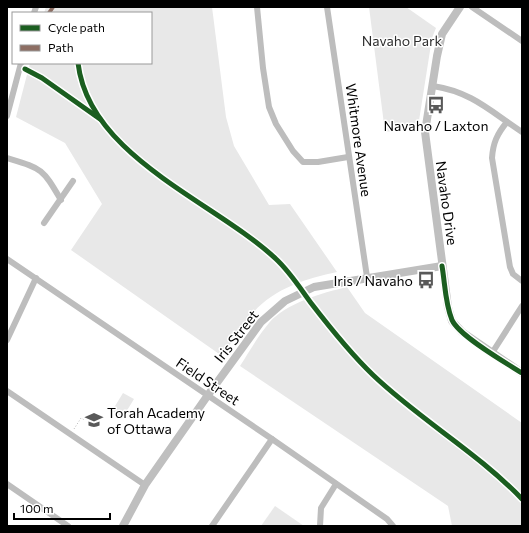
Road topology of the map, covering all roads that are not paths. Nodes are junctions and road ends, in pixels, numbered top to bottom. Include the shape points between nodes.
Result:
1 (257, 7) edge
2 (327, 7) edge
3 (460, 7) edge
4 (472, 7) edge
5 (522, 41) edge
6 (21, 64) edge
7 (433, 86) junction
8 (7, 116) edge
9 (507, 122) junction
10 (522, 132) edge
11 (348, 157) junction
12 (7, 158) edge
13 (73, 181) dead end
14 (61, 200) junction
15 (44, 223) dead end
16 (7, 258) edge
17 (442, 266) junction
18 (368, 277) junction
19 (36, 278) junction
20 (522, 281) edge
21 (522, 306) edge
22 (7, 340) edge
23 (492, 353) junction
24 (522, 373) edge
25 (7, 391) edge
26 (208, 395) junction
27 (272, 439) junction
28 (7, 484) edge
29 (336, 484) junction
30 (145, 485) junction
31 (68, 526) edge
32 (123, 526) edge
33 (212, 526) edge
34 (320, 526) edge
35 (393, 526) edge

1 - 11 street via 269,107 276,124 303,162
2 - 11 street, Whitmore Avenue
3 - 7 street, Navaho Drive via 442,34
4 - 5 street
6 - 8 street
7 - 9 street via 452,89 472,97
7 - 17 street, Navaho Drive via 426,124 426,144
9 - 10 street
9 - 20 street via 493,144 492,158 510,267 513,274
11 - 18 street, Whitmore Avenue
12 - 14 street via 40,169
13 - 14 street
14 - 15 street
16 - 19 street, Field Street
17 - 18 street, Iris Street
17 - 23 street, Navaho Drive via 452,321 462,332
18 - 26 street, Iris Street via 314,287 285,301 261,322
19 - 22 street
19 - 26 street, Field Street
21 - 23 street
23 - 24 street, Navaho Drive
25 - 30 street
26 - 27 street, Field Street
26 - 30 street, Iris Street
27 - 29 street, Field Street
27 - 33 street
28 - 31 street
29 - 34 street via 321,508
29 - 35 street, Field Street
30 - 32 street, Iris Street

